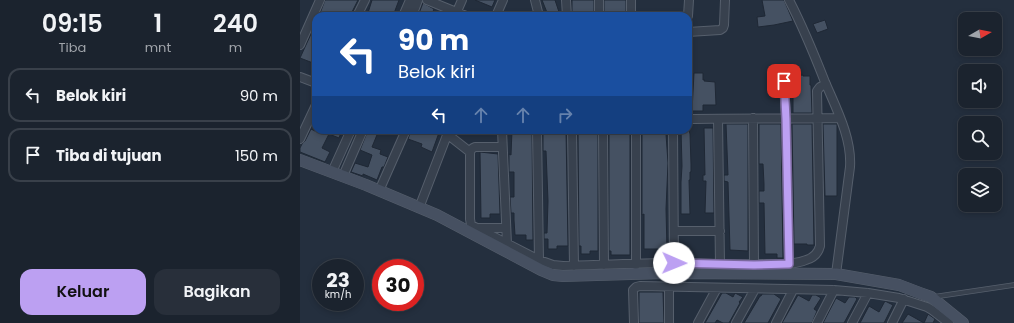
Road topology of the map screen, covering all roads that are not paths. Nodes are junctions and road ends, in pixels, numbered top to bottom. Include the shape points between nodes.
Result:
1 (320, 0) edge
2 (365, 0) edge
3 (410, 0) edge
4 (418, 0) edge
5 (427, 0) edge
6 (462, 0) edge
7 (503, 0) edge
8 (535, 0) edge
9 (566, 0) edge
10 (599, 0) edge
11 (631, 0) edge
12 (689, 0) edge
13 (725, 0) edge
14 (789, 0) edge
15 (315, 12) edge
16 (359, 12) edge
17 (405, 12) edge
18 (414, 12) edge
19 (452, 12) edge
20 (457, 12) edge
21 (498, 12) edge
22 (539, 12) edge
23 (567, 12) edge
24 (599, 12) edge
25 (631, 12) edge
26 (688, 12) edge
27 (312, 18) edge
28 (692, 32) edge
29 (300, 45) edge
30 (300, 77) edge
31 (784, 81) dead end
32 (312, 82) edge
33 (826, 84) junction
34 (312, 114) edge
35 (753, 118) junction
36 (840, 118) junction
37 (692, 119) edge
38 (718, 119) junction
39 (786, 119) junction
40 (818, 119) junction
41 (349, 134) edge
42 (361, 134) edge
43 (404, 134) edge
44 (447, 134) edge
45 (450, 134) edge
46 (502, 134) edge
47 (537, 134) edge
48 (572, 134) edge
49 (603, 134) edge
50 (636, 134) edge
51 (673, 134) edge
52 (300, 139) edge
53 (502, 146) junction
54 (470, 152) junction
55 (300, 160) edge
56 (332, 172) junction
57 (343, 176) junction
58 (379, 191) junction
59 (419, 208) junction
60 (476, 228) junction
61 (506, 228) junction
62 (674, 231) junction
63 (720, 231) junction
64 (492, 240) junction
65 (507, 244) junction
66 (539, 260) junction
67 (674, 263) junction
68 (636, 264) junction
69 (720, 264) junction
70 (789, 264) junction
71 (604, 265) junction
72 (754, 265) junction
73 (574, 266) junction
74 (696, 268) junction
75 (557, 271) junction
76 (836, 274) junction
77 (669, 286) junction
78 (1014, 286) edge
79 (717, 288) junction
80 (755, 289) junction
81 (793, 290) junction
82 (834, 290) junction
83 (868, 293) junction
84 (931, 297) junction
85 (904, 299) junction
86 (943, 321) edge
87 (634, 323) edge
88 (669, 323) edge
89 (698, 323) edge
90 (736, 323) edge
91 (776, 323) edge
92 (816, 323) edge
93 (852, 323) edge
94 (892, 323) edge
95 (963, 323) edge

1 - 15 street
2 - 16 street
3 - 17 street
4 - 18 street
5 - 19 street
6 - 20 street
7 - 21 street
8 - 22 street
9 - 23 street
10 - 24 street
11 - 25 street
12 - 26 street
13 - 28 street via 723,28
14 - 33 street
27 - 29 street
30 - 32 street
31 - 39 street
33 - 36 street
33 - 40 street via 817,91
34 - 52 street
35 - 38 street
35 - 39 street
35 - 72 street
36 - 40 street
36 - 76 street via 850,159
37 - 38 street
38 - 63 street
39 - 40 street
39 - 70 street
40 - 70 street via 820,246 813,257
41 - 56 street
42 - 57 street
43 - 58 street
44 - 59 street
45 - 54 street
46 - 53 street
47 - 66 street
48 - 73 street
49 - 71 street
50 - 68 street
51 - 62 street
53 - 54 street via 475,147
53 - 61 street
54 - 60 street via 470,219 471,225
55 - 56 street
56 - 57 street
57 - 58 street
58 - 59 street
59 - 64 street
60 - 61 street
60 - 64 street
61 - 65 street
62 - 63 street
62 - 67 street
63 - 69 street
64 - 65 street
64 - 75 street via 540,270
65 - 66 street
66 - 75 street
67 - 68 street
67 - 74 street
68 - 71 street
69 - 72 street
69 - 74 street
70 - 72 street
71 - 73 street
73 - 75 street
74 - 75 street via 563,276
74 - 76 street
76 - 84 street via 899,285
77 - 79 street
77 - 87 street via 640,286 633,290
77 - 88 street
78 - 84 lane
79 - 80 street
79 - 89 street
80 - 81 street
80 - 90 street
81 - 82 street
81 - 91 street
82 - 83 street
82 - 92 street
83 - 85 street
83 - 93 street
84 - 95 street
85 - 86 street via 927,307
85 - 94 street

